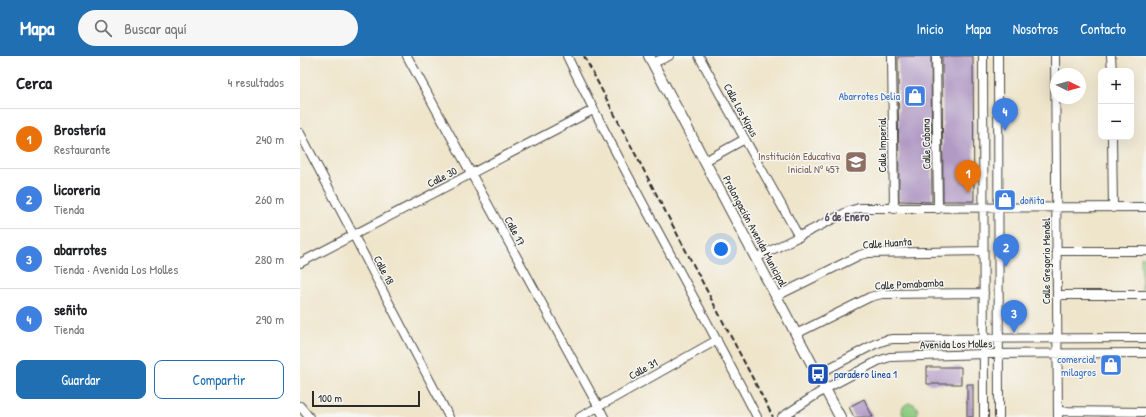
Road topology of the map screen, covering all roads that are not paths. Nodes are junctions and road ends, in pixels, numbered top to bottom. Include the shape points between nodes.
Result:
1 (407, 56) edge
2 (567, 56) edge
3 (668, 56) edge
4 (699, 56) edge
5 (892, 56) edge
6 (936, 56) edge
7 (983, 56) edge
8 (998, 56) edge
9 (1055, 56) edge
10 (1112, 56) edge
11 (651, 60) edge
12 (1112, 68) edge
13 (593, 110) junction
14 (300, 133) edge
15 (745, 139) junction
16 (1112, 140) edge
17 (705, 161) junction
18 (472, 174) junction
19 (1146, 207) edge
20 (983, 208) junction
21 (998, 208) junction
22 (1056, 208) junction
23 (1113, 208) junction
24 (894, 209) junction
25 (938, 209) junction
26 (353, 235) junction
27 (799, 237) junction
28 (984, 251) junction
29 (1056, 251) junction
30 (1146, 251) edge
31 (756, 258) junction
32 (300, 263) edge
33 (984, 293) junction
34 (1057, 295) junction
35 (1146, 295) edge
36 (777, 296) junction
37 (796, 334) junction
38 (1146, 338) edge
39 (984, 339) junction
40 (999, 339) junction
41 (1057, 339) junction
42 (717, 340) junction
43 (1057, 353) junction
44 (1146, 353) edge
45 (984, 354) junction
46 (999, 354) junction
47 (818, 374) junction
48 (825, 389) junction
49 (300, 406) edge
50 (598, 407) junction
51 (1146, 412) edge
52 (1058, 414) edge
53 (309, 417) edge
54 (449, 417) edge
55 (580, 417) edge
56 (604, 417) edge
57 (757, 417) edge
58 (782, 417) edge
59 (840, 417) edge
60 (984, 417) edge
61 (999, 417) edge

1 - 18 street, Calle 17
2 - 13 street
3 - 11 street
4 - 15 street, Calle Los Kipus
5 - 24 street, Calle Imperial
6 - 25 street, Calle Cabana
7 - 20 street
8 - 21 street
9 - 22 street, Calle Gregorio Mendel
10 - 12 street
11 - 17 main road, Prolongación Avenida Municipal
13 - 18 street, Calle 30
13 - 42 street
14 - 26 street, Calle 18
15 - 17 street
15 - 27 street, Calle Los Kipus
16 - 23 street
17 - 31 main road, Prolongación Avenida Municipal
18 - 26 street, Calle 30
18 - 50 street, Calle 17
19 - 23 street
20 - 21 street
20 - 25 street
20 - 28 street
21 - 22 street
21 - 40 street
22 - 23 street
22 - 29 street, Calle Gregorio Mendel
24 - 25 street
24 - 27 street via 859,208 848,211
26 - 32 street, Calle 30
26 - 54 street, Calle 18
27 - 31 street
28 - 33 street
28 - 36 street, Calle Huanta via 868,253
29 - 30 street
29 - 34 street, Calle Gregorio Mendel
31 - 36 main road, Prolongación Avenida Municipal
33 - 37 street, Calle Pomabamba via 882,294 870,297
33 - 39 street
34 - 35 street
34 - 41 street, Calle Gregorio Mendel
36 - 37 main road, Prolongación Avenida Municipal
37 - 47 main road, Prolongación Avenida Municipal
38 - 41 street, Avenida Los Molles
39 - 40 street, Avenida Los Molles
39 - 45 street
39 - 47 street, Avenida Los Molles via 886,340
40 - 41 street, Avenida Los Molles
40 - 46 street
41 - 43 street, Calle Gregorio Mendel
42 - 50 street, Calle 31
42 - 57 street
43 - 44 street, Avenida Los Molles
43 - 46 street, Avenida Los Molles
43 - 52 street, Calle Gregorio Mendel
45 - 46 street, Avenida Los Molles
45 - 48 street, Avenida Los Molles via 890,357
45 - 60 street
46 - 61 street
47 - 48 main road, Prolongación Avenida Municipal
48 - 58 street, Avenida Los Molles
48 - 59 main road, Prolongación Avenida Municipal
49 - 53 street
50 - 55 street, Calle 31
50 - 56 street, Calle 17
51 - 52 street

